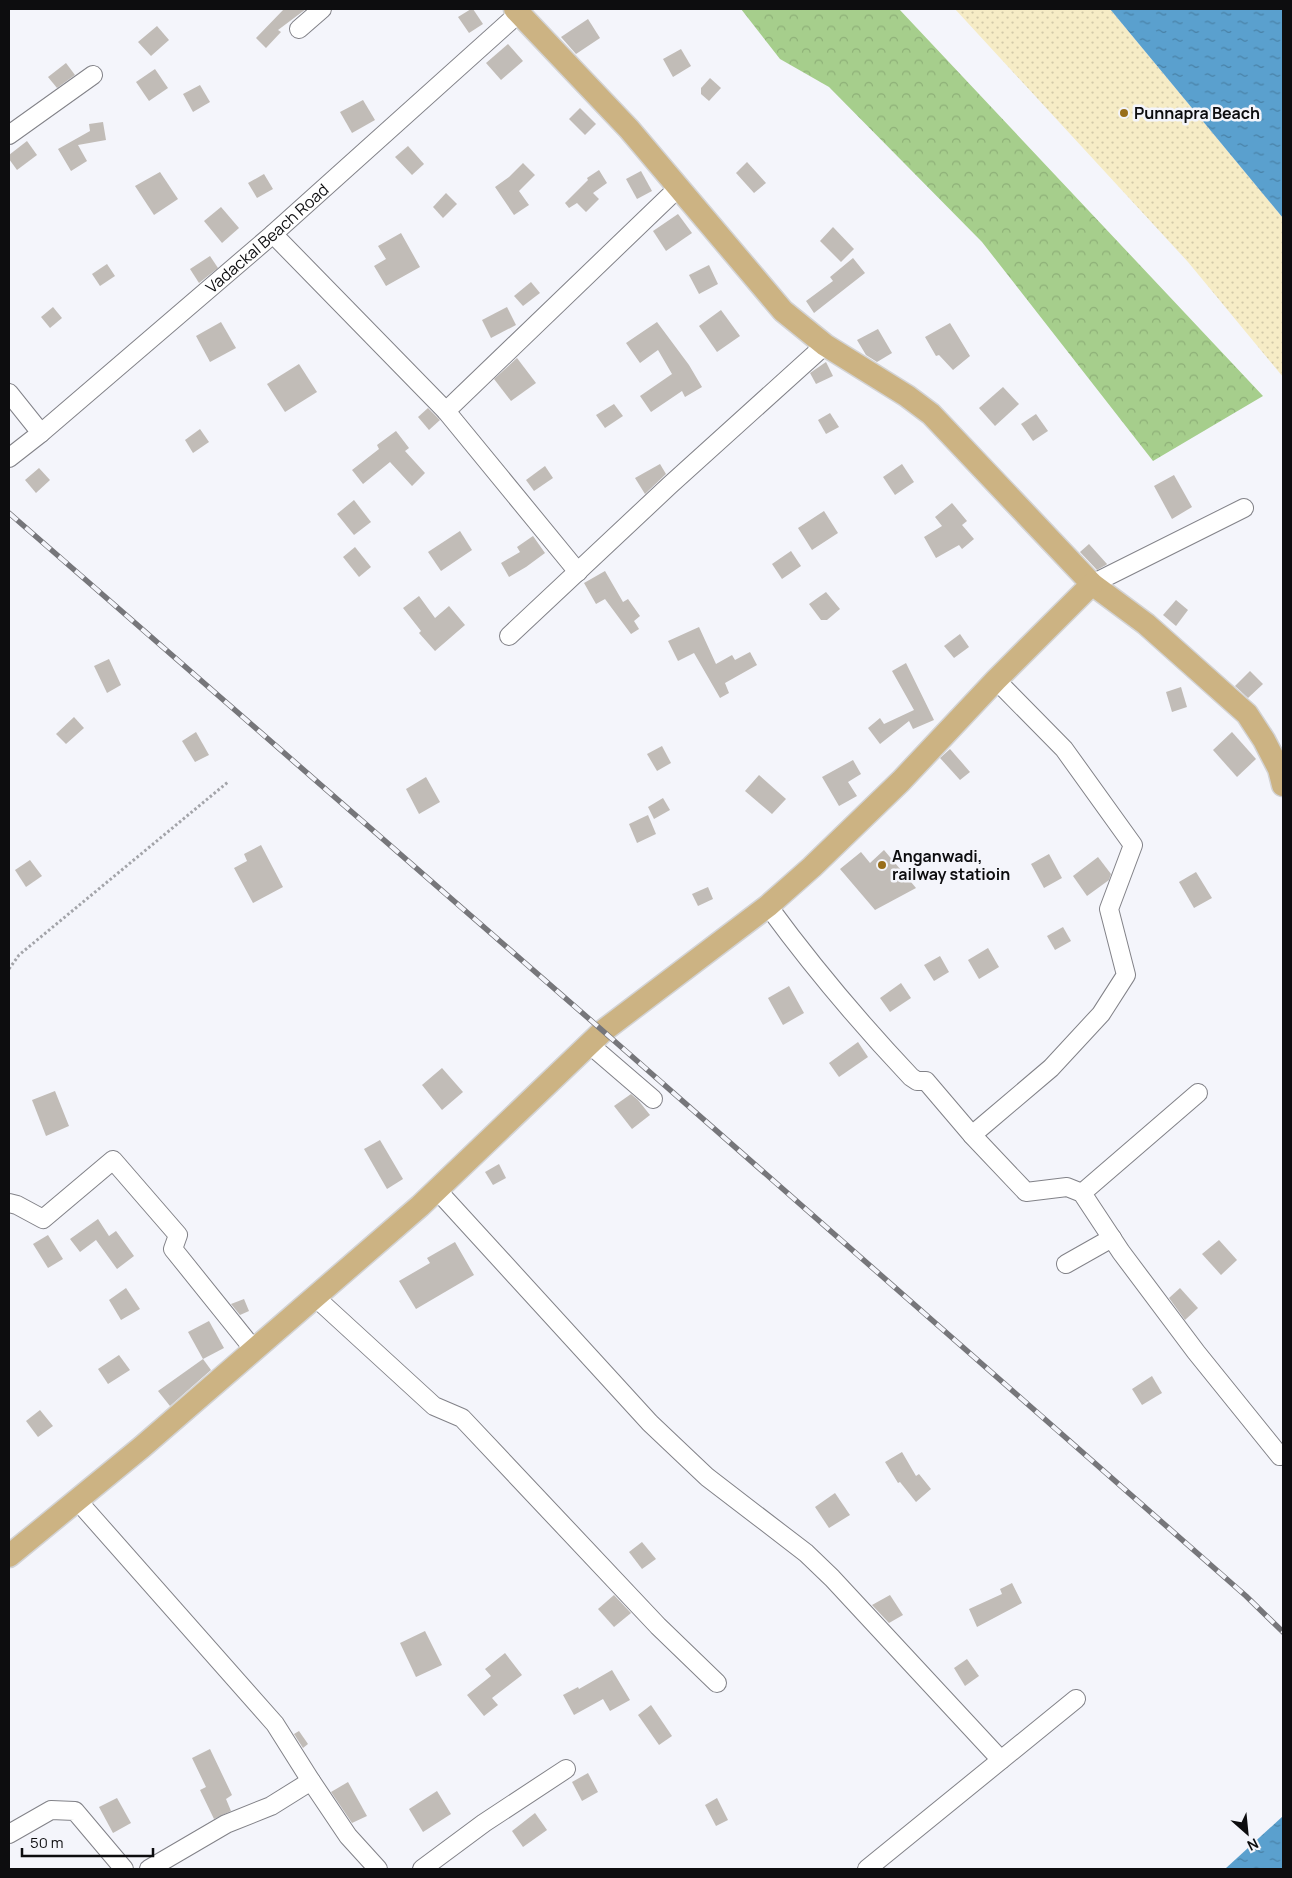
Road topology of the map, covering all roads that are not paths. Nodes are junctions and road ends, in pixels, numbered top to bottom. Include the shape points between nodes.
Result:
1 (322, 9) edge
2 (517, 11) edge
3 (299, 29) dead end
4 (93, 75) dead end
5 (9, 135) edge
6 (679, 187) junction
7 (273, 234) junction
8 (825, 345) junction
9 (9, 393) edge
10 (446, 411) junction
11 (41, 433) junction
12 (9, 458) edge
13 (1244, 508) dead end
14 (578, 572) junction
15 (1092, 584) junction
16 (509, 636) dead end
17 (996, 680) junction
18 (1283, 785) edge
19 (768, 906) junction
20 (589, 1044) junction
21 (1198, 1093) dead end
22 (653, 1099) dead end
23 (972, 1135) junction
24 (437, 1190) junction
25 (1082, 1193) junction
26 (9, 1204) edge
27 (1112, 1238) junction
28 (1066, 1264) dead end
29 (315, 1298) junction
30 (255, 1350) junction
31 (1283, 1455) edge
32 (77, 1500) junction
33 (9, 1556) edge
34 (717, 1683) dead end
35 (1076, 1699) dead end
36 (1001, 1760) junction
37 (566, 1769) dead end
38 (310, 1780) junction
39 (9, 1834) edge
40 (124, 1869) edge
41 (149, 1869) edge
42 (378, 1869) edge
43 (422, 1869) edge
44 (867, 1869) edge

1 - 3 street
2 - 6 main road
2 - 7 street, Vadackal Beach Road
4 - 5 street
6 - 8 main road via 784,311
6 - 10 street
7 - 10 street
7 - 11 street, Vadackal Beach Road
8 - 14 street
8 - 15 main road via 931,414
9 - 11 street
10 - 14 street
11 - 12 street, Vadackal Beach Road
13 - 15 street
14 - 16 street
15 - 17 main road
15 - 18 main road via 1146,624 1247,714 1264,740
17 - 19 main road via 901,781
17 - 23 street via 1064,750 1133,845 1109,909 1126,975 1101,1014 1050,1068
19 - 20 main road
19 - 23 street via 866,1030 911,1077 926,1081
20 - 22 street
20 - 24 main road
21 - 25 street
23 - 25 street via 1026,1192 1068,1187
24 - 29 main road
24 - 36 street via 650,1423 706,1477 826,1572
25 - 27 street
26 - 30 street via 43,1218 113,1160 178,1235 173,1249
27 - 28 street
27 - 31 street via 1196,1352 1280,1456
29 - 30 main road
29 - 34 street via 434,1406 462,1418
30 - 32 main road
32 - 33 main road
32 - 38 street via 274,1724
35 - 36 street
36 - 44 street
37 - 43 street
38 - 41 street via 271,1806 226,1824
38 - 42 street via 348,1836
39 - 40 street via 51,1810 75,1811

